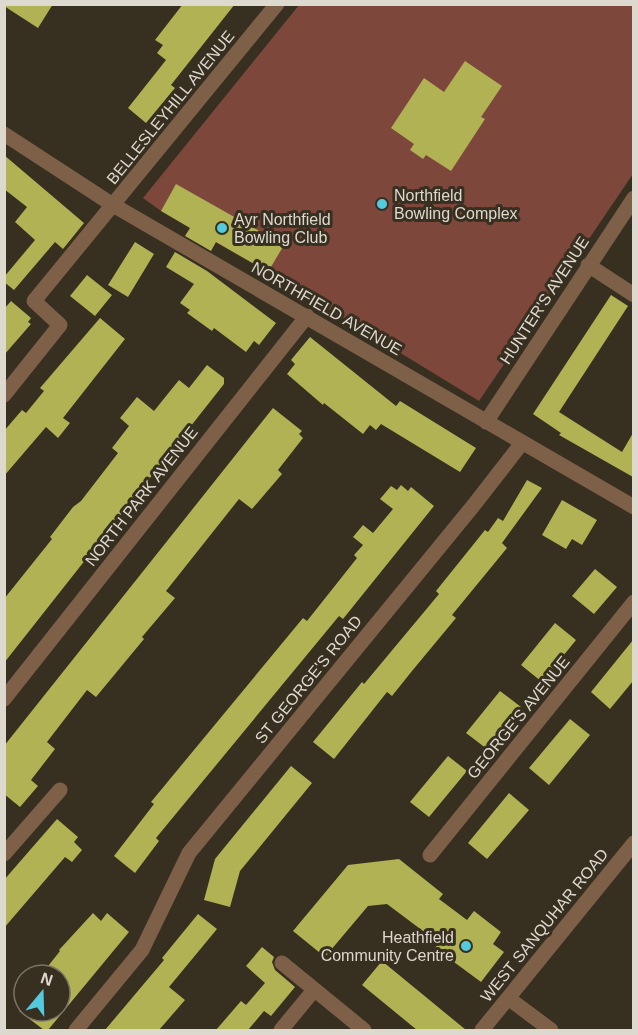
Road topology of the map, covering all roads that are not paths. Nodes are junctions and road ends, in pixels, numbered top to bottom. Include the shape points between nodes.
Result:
1 (277, 4) edge
2 (5, 135) edge
3 (633, 198) edge
4 (113, 205) junction
5 (588, 266) junction
6 (633, 295) edge
7 (307, 316) junction
8 (4, 395) edge
9 (486, 422) junction
10 (522, 443) junction
11 (633, 507) edge
12 (633, 602) edge
13 (4, 699) edge
14 (60, 790) dead end
15 (633, 843) edge
16 (4, 854) edge
17 (430, 855) dead end
18 (282, 963) dead end
19 (314, 990) junction
20 (508, 998) junction
21 (76, 1030) edge
22 (281, 1030) edge
23 (364, 1030) edge
24 (482, 1030) edge
25 (551, 1030) edge

1 - 4 street, BELLESLEYHILL AVENUE
2 - 4 street, NORTHFIELD AVENUE
3 - 5 street, HUNTER'S AVENUE
4 - 7 street, NORTHFIELD AVENUE
4 - 8 street, BELLESLEYHILL AVENUE via 34,301 60,325
5 - 6 street
5 - 9 street, HUNTER'S AVENUE
7 - 9 street, NORTHFIELD AVENUE
7 - 13 street, NORTH PARK AVENUE
9 - 10 street, NORTHFIELD AVENUE
10 - 11 street, NORTHFIELD AVENUE
10 - 21 street, ST GEORGE'S ROAD via 189,853 142,950
12 - 17 street, GEORGE'S AVENUE
14 - 16 street
15 - 20 street, WEST SANQUHAR ROAD
18 - 19 street
19 - 22 street
19 - 23 street
20 - 24 street, WEST SANQUHAR ROAD
20 - 25 street

